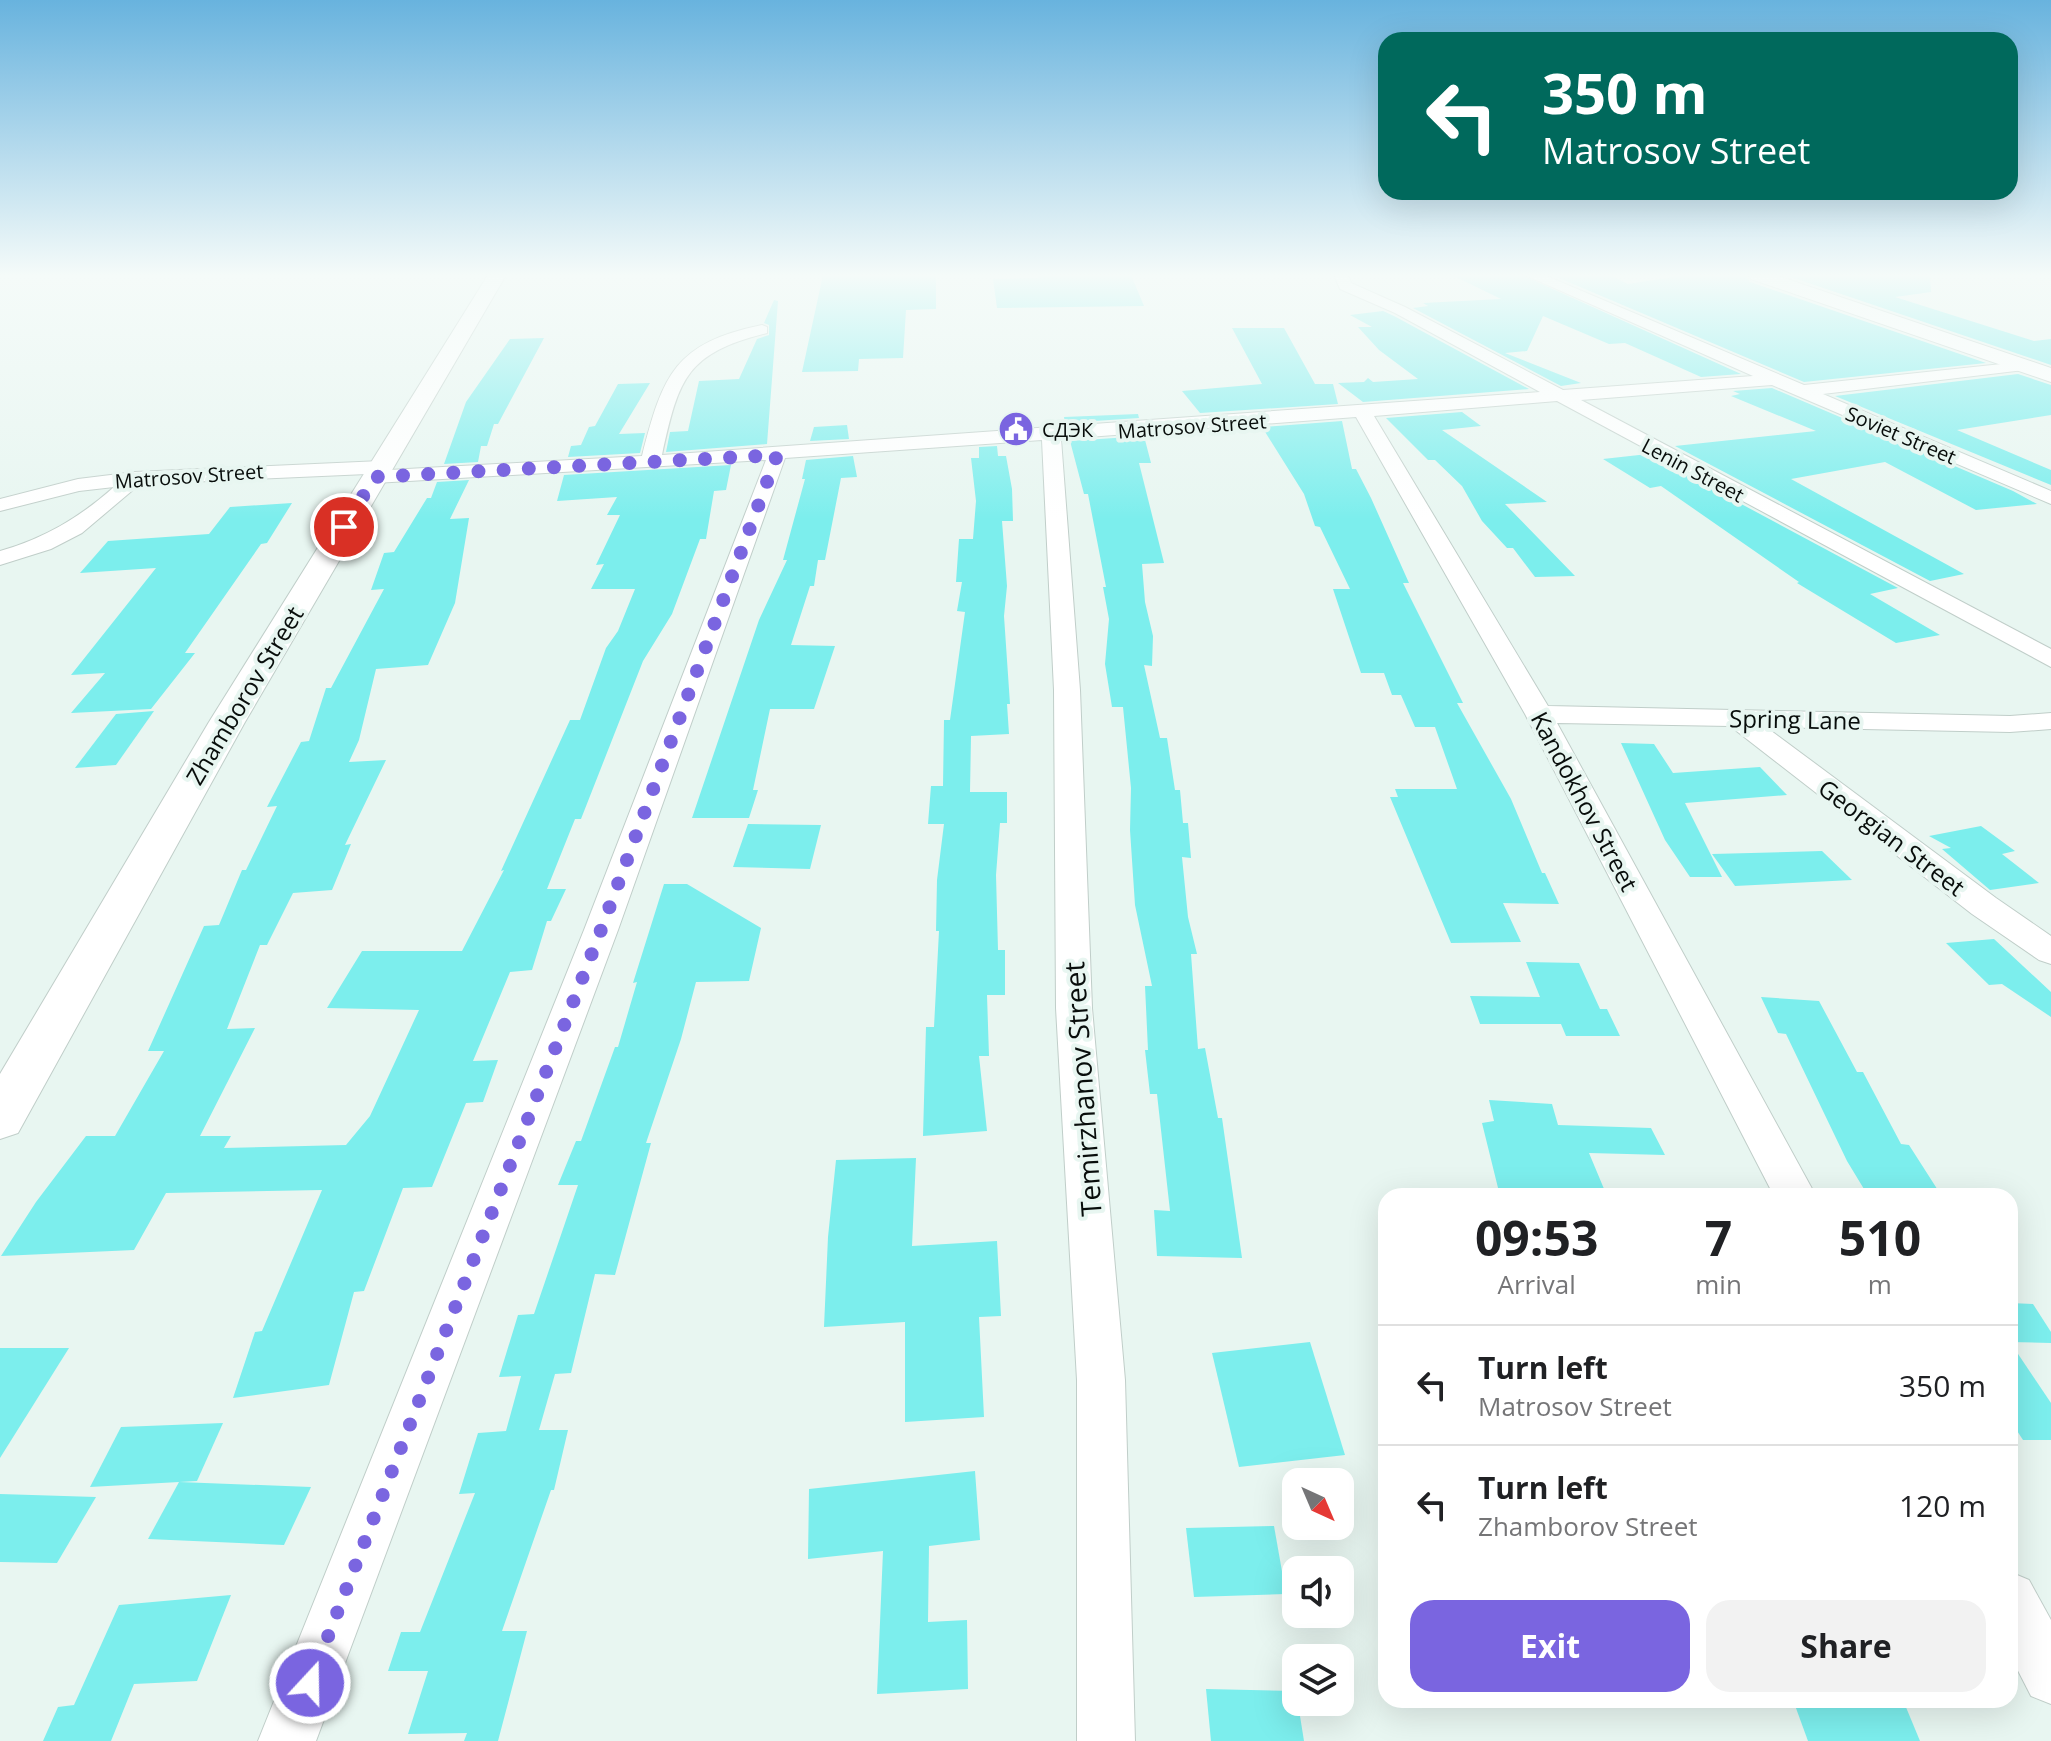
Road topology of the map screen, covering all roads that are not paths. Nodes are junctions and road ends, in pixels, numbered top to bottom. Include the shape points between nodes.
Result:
1 (448, 356) edge
2 (698, 356) edge
3 (1483, 356) edge
4 (1716, 356) edge
5 (1998, 356) edge
6 (2024, 365) junction
7 (2051, 375) edge
8 (1770, 380) junction
9 (1796, 391) junction
10 (1556, 397) junction
11 (1363, 413) junction
12 (1051, 436) junction
13 (777, 455) junction
14 (650, 463) junction
15 (378, 472) junction
16 (135, 478) junction
17 (2051, 498) edge
18 (0, 505) edge
19 (0, 558) edge
20 (2051, 659) edge
21 (1539, 714) junction
22 (1736, 718) junction
23 (2051, 721) edge
24 (2051, 952) edge
25 (0, 1119) edge
26 (1791, 1188) edge
27 (2018, 1614) edge
28 (2051, 1676) edge
29 (287, 1741) edge
30 (1106, 1741) edge

1 - 15 street, Zhamborov Street
2 - 14 street via 677,375 666,398
3 - 10 street, Lenin Street
4 - 8 street, Soviet Street
5 - 6 street
6 - 7 street
6 - 9 street
8 - 9 street, Soviet Street
8 - 10 street, Matrosov Street
9 - 17 street, Soviet Street
10 - 11 street, Matrosov Street
10 - 20 street, Lenin Street
11 - 12 street, Matrosov Street
11 - 21 street, Kandokhov Street
12 - 13 street, Matrosov Street
12 - 30 street, Temirzhanov Street via 1067,690 1074,1008 1101,1380
13 - 14 street, Matrosov Street
13 - 29 street via 601,930
14 - 15 street, Matrosov Street
15 - 16 street, Matrosov Street
15 - 25 street, Zhamborov Street via 227,722
16 - 18 street, Matrosov Street via 78,485
16 - 19 street via 72,532
21 - 22 street, Spring Lane
21 - 26 street, Kandokhov Street
22 - 23 street, Spring Lane
22 - 24 street, Georgian Street
27 - 28 street

